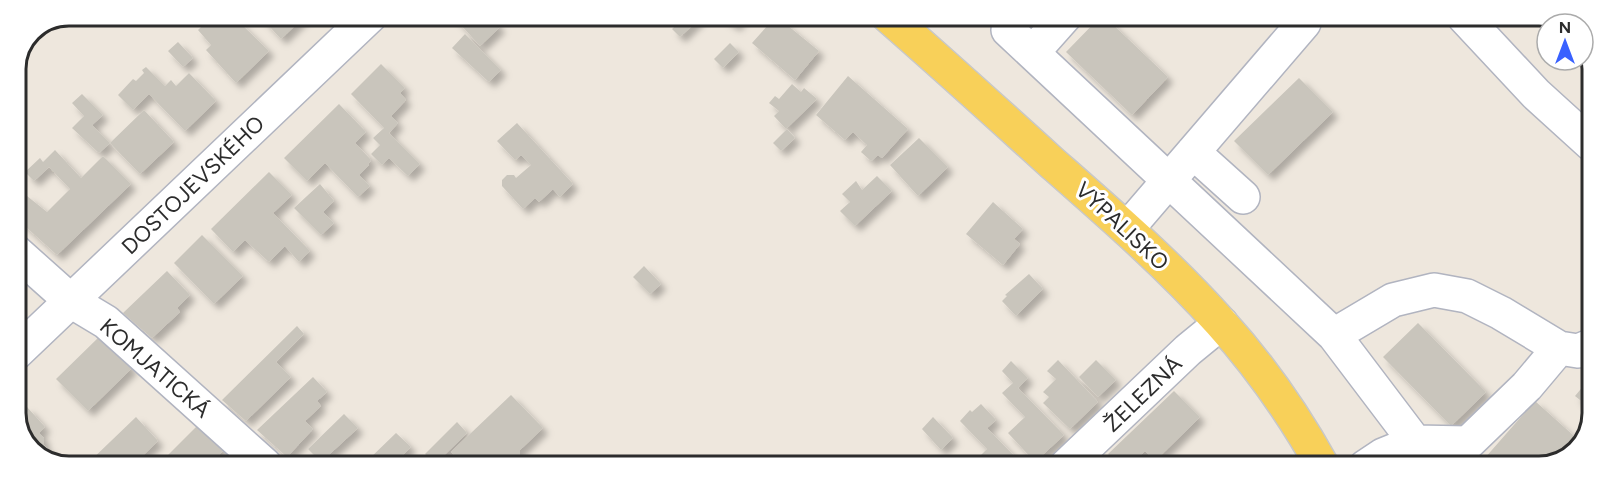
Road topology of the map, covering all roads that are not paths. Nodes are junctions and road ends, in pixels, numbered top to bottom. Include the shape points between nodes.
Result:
1 (359, 26) edge
2 (904, 26) edge
3 (1056, 26) edge
4 (1301, 26) edge
5 (1472, 26) edge
6 (1008, 30) dead end
7 (1033, 52) junction
8 (1581, 134) edge
9 (1193, 152) junction
10 (1168, 180) junction
11 (1243, 197) dead end
12 (1127, 229) junction
13 (26, 261) edge
14 (71, 301) junction
15 (1221, 323) junction
16 (1334, 335) junction
17 (26, 344) edge
18 (1575, 347) edge
19 (1425, 454) edge
20 (255, 456) edge
21 (1077, 456) edge
22 (1316, 456) edge
23 (1382, 456) edge

1 - 14 street, DOSTOJEVSKÉHO
2 - 12 main road, VÝPALISKO
3 - 7 street
4 - 9 street
5 - 8 street via 1536,94
6 - 7 street
7 - 10 street
9 - 10 street
9 - 11 street
10 - 12 street
10 - 16 street
12 - 15 main road, VÝPALISKO
13 - 14 street, KOMJATICKÁ
14 - 17 street, DOSTOJEVSKÉHO
14 - 20 street, KOMJATICKÁ via 106,322
15 - 21 street, ŽELEZNÁ
15 - 22 main road, VÝPALISKO via 1290,412
16 - 18 street via 1393,300 1434,290 1467,296
16 - 19 street
18 - 19 street via 1527,386 1468,443
19 - 23 street

